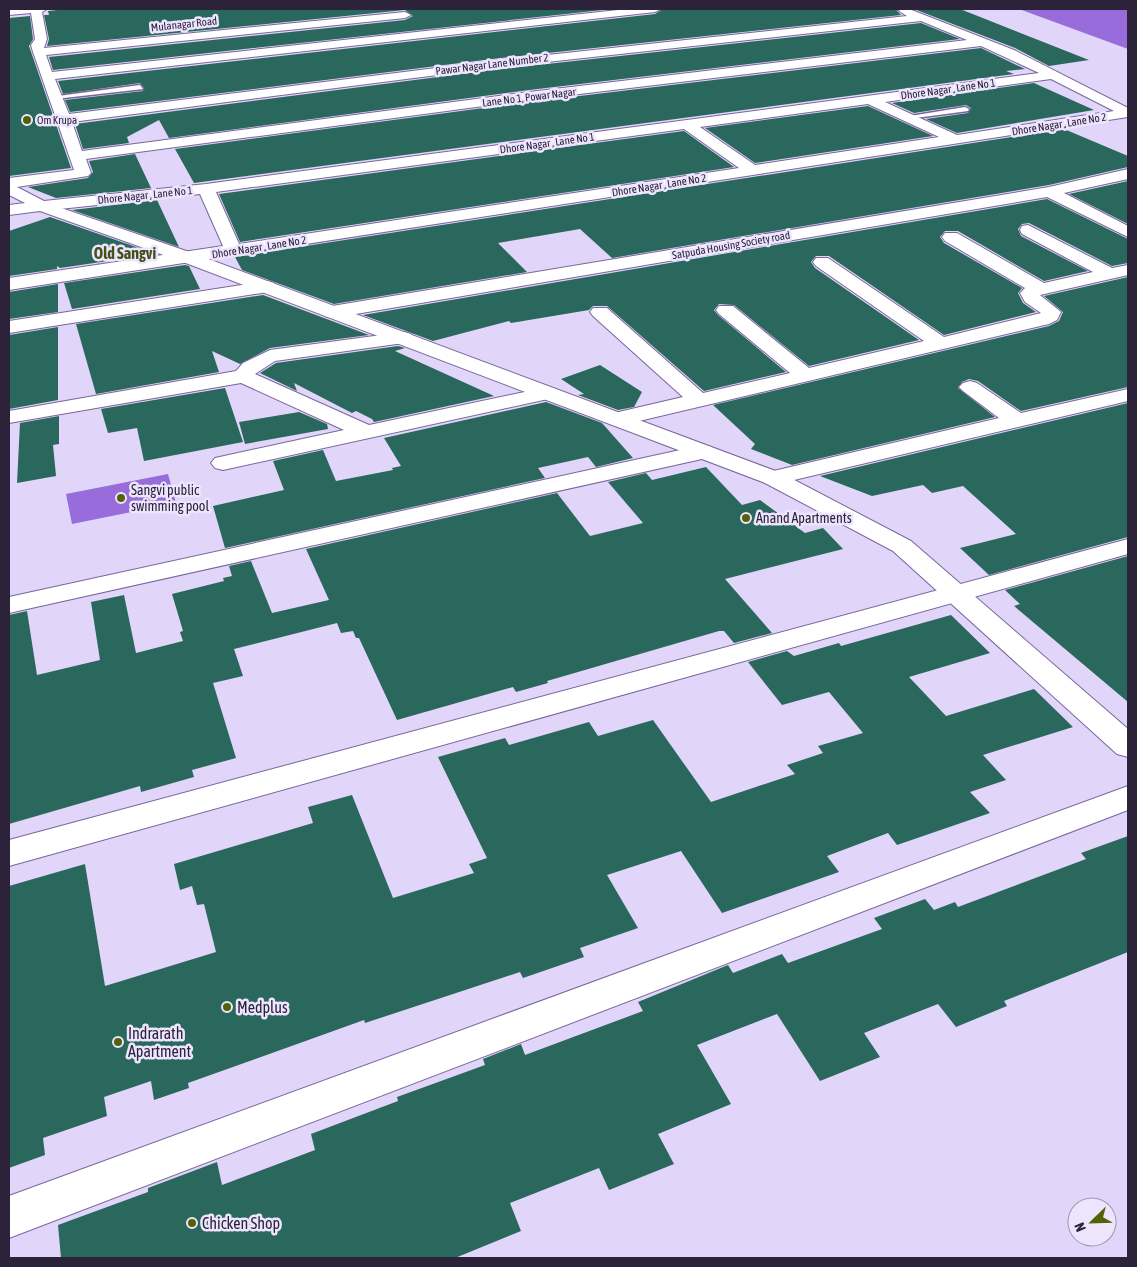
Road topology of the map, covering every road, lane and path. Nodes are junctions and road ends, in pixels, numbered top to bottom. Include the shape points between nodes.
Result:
1 (36, 9) edge
2 (42, 9) edge
3 (655, 9) edge
4 (898, 9) edge
5 (12, 10) edge
6 (618, 10) edge
7 (405, 15) dead end
8 (921, 18) junction
9 (981, 42) junction
10 (43, 43) junction
11 (295, 48) junction
12 (307, 59) dead end
13 (319, 71) dead end
14 (1052, 75) junction
15 (47, 76) junction
16 (331, 83) junction
17 (140, 87) dead end
18 (344, 95) dead end
19 (55, 97) junction
20 (869, 100) junction
21 (356, 106) dead end
22 (965, 108) dead end
23 (1128, 113) edge
24 (908, 117) junction
25 (369, 118) junction
26 (63, 119) junction
27 (687, 124) junction
28 (956, 140) junction
29 (513, 148) junction
30 (77, 156) junction
31 (528, 161) dead end
32 (752, 170) junction
33 (1128, 174) edge
34 (9, 184) edge
35 (9, 189) edge
36 (206, 189) junction
37 (1049, 192) junction
38 (41, 206) junction
39 (9, 210) edge
40 (1028, 230) dead end
41 (1128, 232) edge
42 (951, 237) dead end
43 (234, 251) junction
44 (189, 258) junction
45 (822, 262) dead end
46 (1119, 272) edge
47 (9, 284) edge
48 (267, 287) junction
49 (1041, 289) junction
50 (726, 310) dead end
51 (332, 312) junction
52 (600, 312) dead end
53 (9, 327) edge
54 (404, 338) junction
55 (941, 344) junction
56 (805, 375) junction
57 (242, 376) junction
58 (970, 387) dead end
59 (548, 393) junction
60 (1128, 395) edge
61 (699, 400) junction
62 (9, 417) edge
63 (618, 419) junction
64 (1017, 421) junction
65 (366, 432) junction
66 (703, 452) junction
67 (223, 463) dead end
68 (773, 478) junction
69 (1128, 546) edge
70 (956, 594) junction
71 (9, 605) edge
72 (1128, 746) edge
73 (1128, 798) edge
74 (9, 853) edge
75 (9, 1217) edge

1 - 2 street
1 - 5 street
1 - 10 street
3 - 6 street
4 - 8 street
6 - 11 street
7 - 10 street
8 - 9 street
8 - 16 street, Pawar Nagar Lane Number 2 via 732,36
9 - 14 street
9 - 25 street, Lane No 1, Powar Nagar
10 - 15 street
11 - 12 street
11 - 15 street
13 - 16 street
14 - 20 street, Dhore Nagar , Lane No 1
14 - 23 street
15 - 19 street
16 - 18 street
16 - 26 street, Pawar Nagar Lane Number 2
17 - 19 lane
19 - 26 street
20 - 24 street
20 - 27 street, Dhore Nagar , Lane No 1
21 - 25 street
22 - 24 lane
23 - 28 street, Dhore Nagar , Lane No 2
24 - 28 street
25 - 30 street, Lane No 1, Powar Nagar
26 - 30 street
27 - 29 street, Dhore Nagar , Lane No 1
27 - 32 street
28 - 32 street, Dhore Nagar , Lane No 2
29 - 31 street
29 - 36 street, Dhore Nagar , Lane No 1
30 - 34 street via 83,173
32 - 43 street, Dhore Nagar , Lane No 2
33 - 37 street, Satpuda Housing Society road
35 - 38 street
36 - 38 street, Dhore Nagar , Lane No 1
36 - 43 street
37 - 41 street
37 - 51 street, Satpuda Housing Society road
38 - 39 street, Dhore Nagar , Lane No 1
38 - 44 street
40 - 46 street
42 - 49 street
43 - 44 street, Dhore Nagar , Lane No 2
44 - 47 street, Dhore Nagar , Lane No 2
44 - 48 street
45 - 55 street
46 - 49 street
48 - 51 street
48 - 53 street
49 - 55 street via 1029,293 1051,312 1050,316
50 - 56 street
51 - 54 street
52 - 61 street
54 - 57 street via 270,356 250,367
54 - 59 street
55 - 56 street
56 - 61 street
57 - 62 street
57 - 65 street
58 - 64 street
59 - 63 street
59 - 65 street
60 - 64 street
61 - 63 street
63 - 66 street
64 - 68 street
65 - 67 street
66 - 68 street
66 - 71 street
68 - 70 street via 861,521 902,546
69 - 70 street
70 - 72 street
70 - 74 street
73 - 75 street

